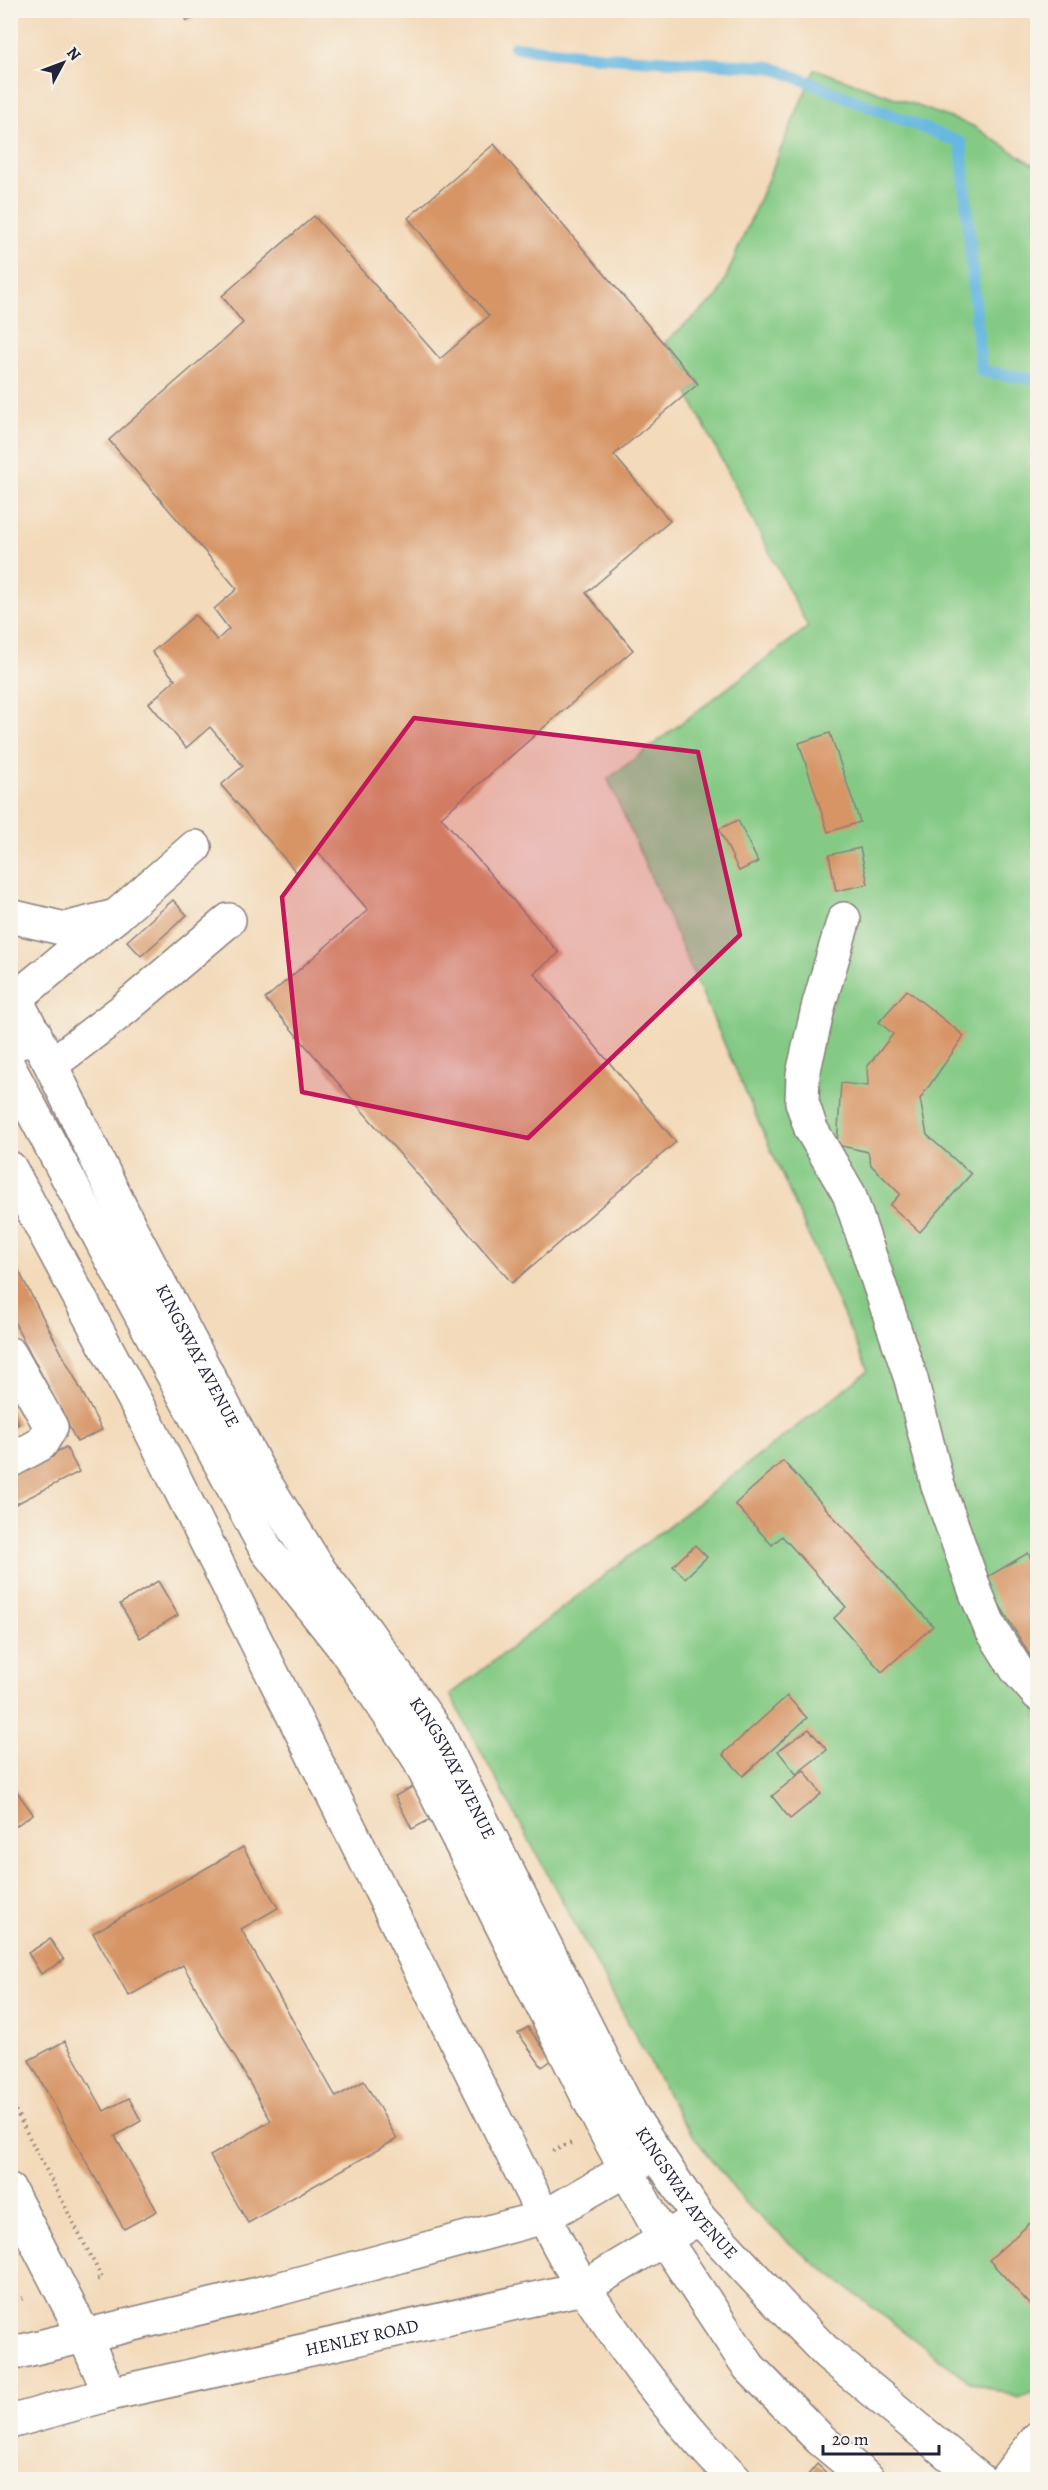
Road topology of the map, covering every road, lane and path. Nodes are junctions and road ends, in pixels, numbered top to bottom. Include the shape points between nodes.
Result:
1 (195, 847) dead end
2 (10, 916) edge
3 (116, 916) junction
4 (844, 919) dead end
5 (229, 920) dead end
6 (13, 994) edge
7 (23, 1040) edge
8 (51, 1065) junction
9 (10, 1069) edge
10 (10, 1168) edge
11 (10, 1354) edge
12 (10, 1461) edge
13 (1038, 1694) edge
14 (10, 2100) edge
15 (655, 2153) junction
16 (626, 2169) junction
17 (10, 2191) edge
18 (544, 2217) junction
19 (699, 2218) junction
20 (664, 2239) junction
21 (102, 2278) dead end
22 (583, 2288) junction
23 (84, 2336) junction
24 (10, 2354) edge
25 (110, 2394) junction
26 (10, 2422) edge
27 (1038, 2438) edge
28 (736, 2480) edge
29 (869, 2480) edge
30 (980, 2480) edge
31 (1005, 2480) edge

1 - 3 main road
2 - 3 main road via 65,929
3 - 6 main road
4 - 13 main road via 803,1074 802,1102 811,1129 849,1194 912,1379 938,1486 990,1627 1017,1670
5 - 8 main road
6 - 7 main road, KINGSWAY AVENUE
7 - 8 main road, KINGSWAY AVENUE
8 - 15 main road, KINGSWAY AVENUE via 131,1229 262,1478 320,1571 437,1732 631,2115
9 - 16 main road via 267,1551 344,1648 417,1756
10 - 18 main road via 149,1427
11 - 12 main road via 51,1427 41,1444
14 - 21 path
15 - 16 main road
15 - 19 main road, KINGSWAY AVENUE
16 - 18 main road
16 - 20 main road
17 - 23 main road
18 - 22 main road
18 - 23 main road via 278,2289
19 - 20 main road, HENLEY ROAD
19 - 30 main road, KINGSWAY AVENUE via 827,2353
20 - 22 main road, HENLEY ROAD
20 - 29 main road via 749,2367 820,2439
22 - 25 main road, HENLEY ROAD
22 - 28 main road via 648,2379 704,2449
23 - 24 main road
23 - 25 main road
25 - 26 main road, HENLEY ROAD
27 - 31 main road

